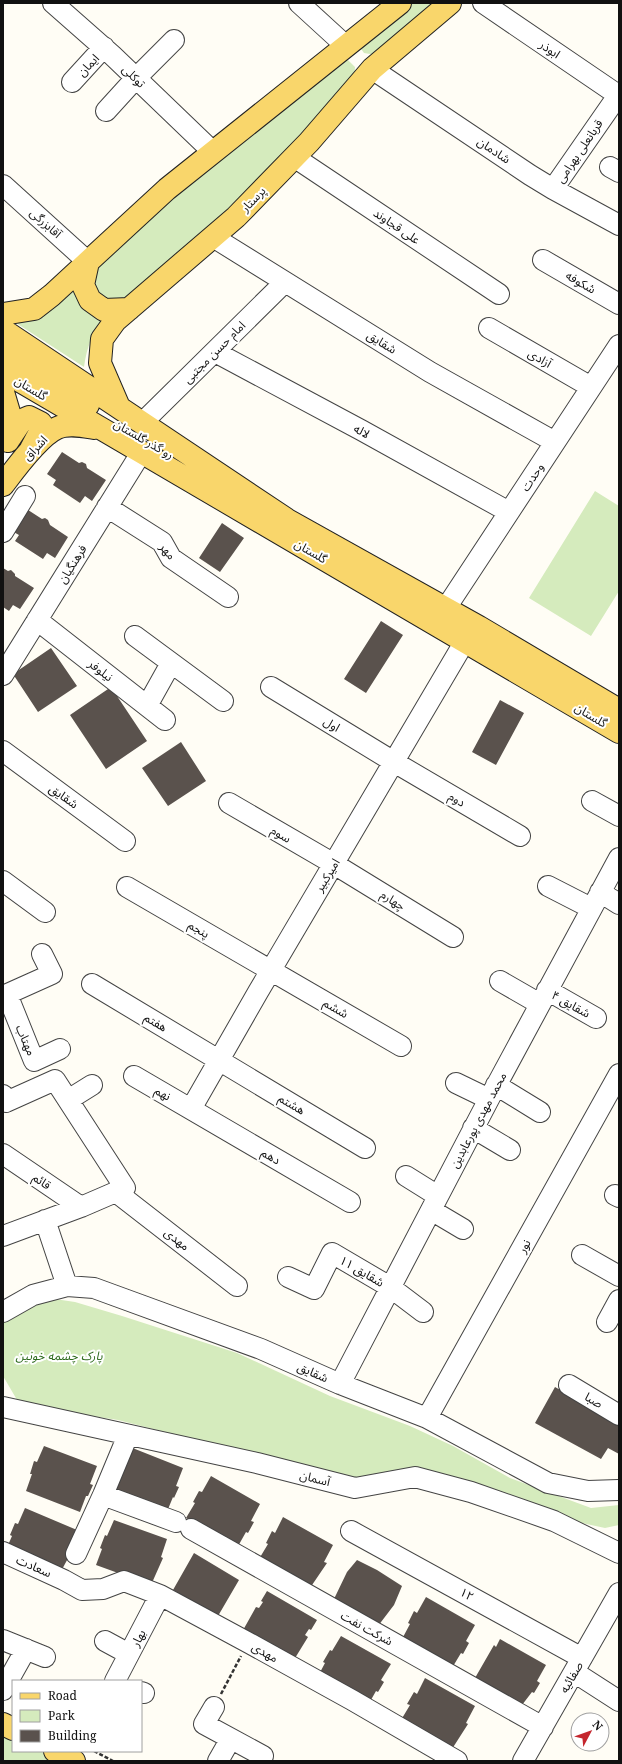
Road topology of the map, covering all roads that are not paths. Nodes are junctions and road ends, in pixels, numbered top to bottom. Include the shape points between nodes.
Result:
1 (53, 3) edge
2 (299, 3) edge
3 (400, 3) edge
4 (450, 3) edge
5 (482, 3) edge
6 (174, 40) dead end
7 (346, 46) junction
8 (104, 48) junction
9 (372, 69) junction
10 (136, 78) junction
11 (72, 82) dead end
12 (618, 94) edge
13 (106, 112) dead end
14 (213, 152) junction
15 (294, 157) junction
16 (3, 185) edge
17 (553, 189) junction
18 (619, 225) edge
19 (213, 237) junction
20 (543, 260) dead end
21 (88, 262) junction
22 (285, 282) junction
23 (499, 294) dead end
24 (619, 304) edge
25 (129, 309) junction
26 (3, 314) edge
27 (489, 328) dead end
28 (3, 330) edge
29 (619, 345) edge
30 (3, 350) edge
31 (214, 352) junction
32 (3, 371) edge
33 (591, 387) junction
34 (3, 392) edge
35 (119, 407) junction
36 (142, 423) junction
37 (100, 428) junction
38 (555, 442) junction
39 (5, 446) edge
40 (29, 453) junction
41 (142, 453) junction
42 (3, 485) edge
43 (25, 496) dead end
44 (107, 507) junction
45 (509, 512) junction
46 (289, 521) junction
47 (3, 532) edge
48 (228, 597) dead end
49 (446, 608) junction
50 (37, 620) junction
51 (135, 636) dead end
52 (465, 641) junction
53 (171, 663) junction
54 (3, 675) edge
55 (271, 687) dead end
56 (223, 701) dead end
57 (147, 706) junction
58 (165, 720) dead end
59 (617, 727) edge
60 (3, 751) edge
61 (394, 762) junction
62 (592, 801) dead end
63 (229, 803) dead end
64 (619, 816) edge
65 (520, 836) dead end
66 (125, 841) dead end
67 (619, 858) edge
68 (334, 864) junction
69 (3, 881) edge
70 (548, 886) dead end
71 (127, 887) dead end
72 (596, 900) junction
73 (619, 904) edge
74 (45, 912) dead end
75 (453, 937) dead end
76 (42, 954) dead end
77 (270, 971) junction
78 (500, 981) dead end
79 (92, 984) dead end
80 (5, 995) edge
81 (544, 997) junction
82 (596, 1018) dead end
83 (402, 1046) dead end
84 (60, 1049) dead end
85 (220, 1060) junction
86 (619, 1074) edge
87 (134, 1076) dead end
88 (456, 1083) dead end
89 (92, 1085) dead end
90 (492, 1092) junction
91 (3, 1095) edge
92 (68, 1100) junction
93 (192, 1109) junction
94 (540, 1112) dead end
95 (473, 1128) junction
96 (365, 1148) dead end
97 (510, 1150) dead end
98 (3, 1154) edge
99 (406, 1176) dead end
100 (116, 1192) junction
101 (350, 1202) dead end
102 (434, 1203) junction
103 (81, 1207) junction
104 (45, 1220) junction
105 (463, 1229) dead end
106 (3, 1236) edge
107 (582, 1255) dead end
108 (619, 1276) edge
109 (288, 1277) dead end
110 (67, 1286) junction
111 (237, 1286) dead end
112 (390, 1287) junction
113 (619, 1300) edge
114 (3, 1312) edge
115 (423, 1312) dead end
116 (607, 1322) dead end
117 (340, 1384) junction
118 (569, 1385) dead end
119 (5, 1405) edge
120 (619, 1415) edge
121 (427, 1418) junction
122 (128, 1435) junction
123 (619, 1490) edge
124 (103, 1495) junction
125 (351, 1531) dead end
126 (3, 1552) edge
127 (619, 1553) edge
128 (76, 1554) dead end
129 (64, 1580) joint
130 (619, 1593) edge
131 (160, 1595) junction
132 (3, 1640) edge
133 (105, 1641) dead end
134 (26, 1650) junction
135 (129, 1654) junction
136 (45, 1657) dead end
137 (578, 1665) junction
138 (116, 1680) edge
139 (3, 1690) edge
140 (619, 1701) edge
141 (214, 1707) road end
142 (3, 1724) edge
143 (543, 1726) junction
144 (12, 1728) edge
145 (230, 1740) junction
146 (57, 1752) edge
147 (78, 1752) edge
148 (263, 1756) dead end
149 (73, 1761) edge
150 (218, 1761) edge
151 (458, 1761) edge
152 (523, 1761) edge

1 - 8 street, توکلی
2 - 7 street
3 - 7 main road
4 - 9 main road, پرستار
5 - 12 street, ابوذر
6 - 10 street
7 - 14 main road
8 - 10 street, توکلی
8 - 11 street, ایمان
9 - 15 main road, پرستار
9 - 17 street, شادمان
10 - 13 street
10 - 14 street, توکلی
12 - 17 street, قربانعلی بهرامی
14 - 21 main road via 167,189
15 - 19 main road, پرستار
15 - 23 street, علی قجاوند
16 - 21 street, آقابزرگی
17 - 18 street, شادمان
19 - 22 street, شقایق
19 - 25 main road, پرستار
20 - 24 street, شکوفه
21 - 25 main road via 83,285 90,300 104,310
21 - 26 main road via 34,309
22 - 31 street, امام حسن مجتبی
22 - 38 street, شقایق via 430,372
25 - 35 main road, پرستار via 115,321 102,339 100,363
27 - 33 street, آزادی
28 - 35 main road
29 - 33 street, وحدت
30 - 46 main road, رو گذر گلستان via 127,431
31 - 36 street, امام حسن مجتبی
31 - 45 street, لاله
32 - 37 main road, گلستان
33 - 38 street, وحدت
34 - 39 main road, اشراق via 10,419
35 - 36 main road
36 - 46 main road
37 - 40 main road, اشراق via 79,425 58,428
37 - 41 main road, گلستان
38 - 45 street, وحدت
39 - 40 main road via 22,420 29,417 41,423 39,434
40 - 42 main road, اشراق
41 - 44 street, فرهنگیان
41 - 52 main road, گلستان
43 - 47 street
44 - 48 street, مهر via 162,542 172,558
44 - 50 street, فرهنگیان
45 - 49 street, وحدت
46 - 49 main road, گلستان
49 - 59 main road, گلستان
50 - 54 street, فرهنگیان
50 - 57 street, نیلوفر
51 - 53 street
52 - 59 main road, گلستان
52 - 61 street, امیرکبیر
53 - 56 street
53 - 57 street
55 - 61 street, اول
57 - 58 street, نیلوفر
60 - 66 street, شقایق
61 - 65 street, دوم
61 - 68 street, امیرکبیر
62 - 64 street
63 - 68 street, سوم
67 - 72 street, محمد مهدی پورعابدین
68 - 75 street, چهارم
68 - 77 street, امیرکبیر
69 - 74 street
70 - 72 street
71 - 77 street, پنجم
72 - 73 street
72 - 81 street, محمد مهدی پورعابدین
76 - 80 street via 52,974
77 - 83 street, ششم
77 - 85 street, امیرکبیر
78 - 81 street, شقایق ۴
79 - 85 street, هفتم
80 - 84 street, مهتاب via 34,1061
81 - 82 street, شقایق ۴
81 - 90 street, محمد مهدی پورعابدین
85 - 93 street, امیرکبیر
85 - 96 street, هشتم
86 - 121 street, نور
87 - 93 street, نهم
88 - 90 street
89 - 92 street
90 - 94 street
90 - 95 street, محمد مهدی پورعابدین
91 - 92 street via 6,1102 55,1080
92 - 100 street via 125,1188
93 - 101 street, دهم
95 - 97 street
95 - 102 street, محمد مهدی پورعابدین
98 - 103 street, قائم
99 - 102 street
100 - 103 street
100 - 111 street, مهدی
102 - 105 street
102 - 112 street, محمد مهدی پورعابدین
103 - 104 street
104 - 106 street
104 - 110 street
107 - 108 street
109 - 112 street, شقایق ۱۱ via 314,1289 332,1253
110 - 114 street, شقایق via 33,1295
110 - 117 street, شقایق via 94,1288 261,1349
112 - 115 street
112 - 117 street, محمد مهدی پورعابدین
113 - 116 street
117 - 121 street, شقایق
118 - 120 street, صبا
119 - 122 street, آسمان
121 - 123 street, شقایق via 510,1465 548,1483 588,1491
122 - 124 street
122 - 127 street, آسمان via 355,1488 415,1477 471,1492 554,1521
124 - 128 street
124 - 143 street, شرکت نفت via 183,1526
125 - 137 street, ۱۲
126 - 129 street, سعادت
129 - 131 street, مهدی via 82,1590 103,1589 124,1581
130 - 137 street, صفائیه
131 - 135 street, بهار
131 - 151 street, مهدی
132 - 134 street
133 - 135 street
134 - 136 street
134 - 139 street
135 - 138 street, بهار
137 - 140 street, ۱۲
137 - 143 street, صفائیه
141 - 145 street via 204,1724
142 - 144 main road
143 - 152 street, صفائیه
145 - 148 street
145 - 150 street
146 - 149 main road
147 - 149 street

